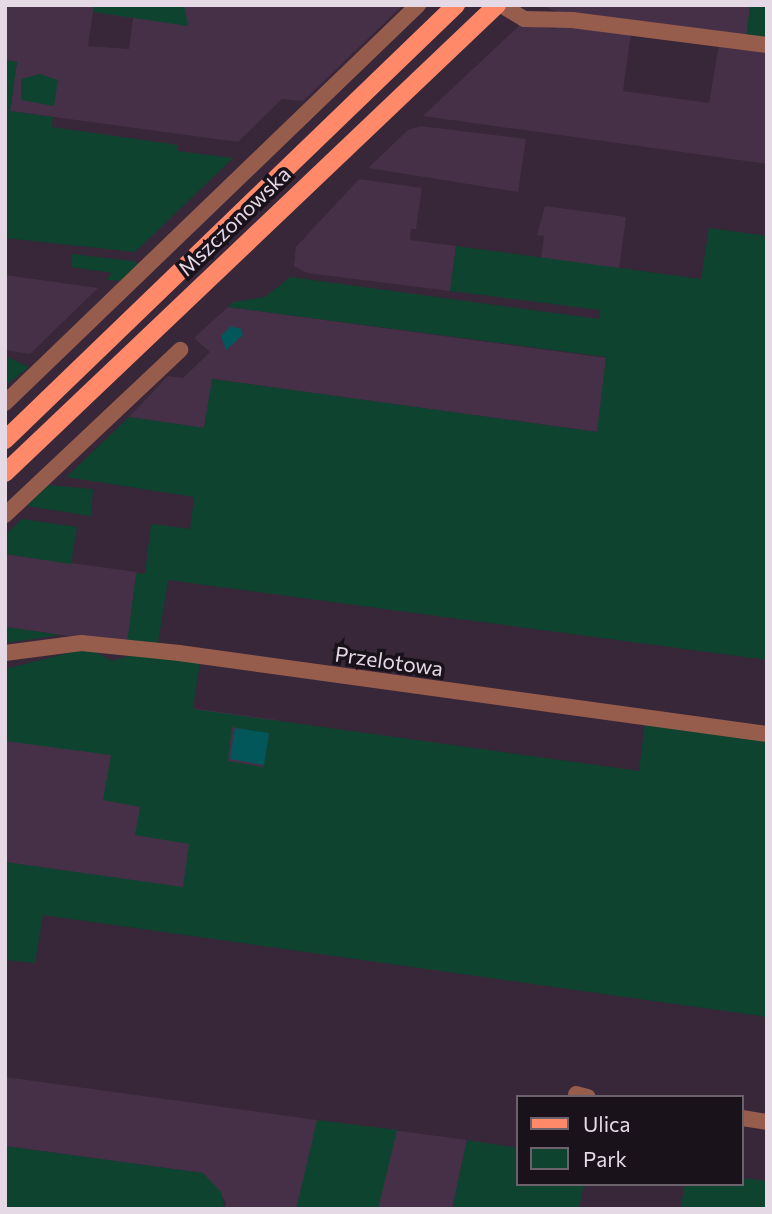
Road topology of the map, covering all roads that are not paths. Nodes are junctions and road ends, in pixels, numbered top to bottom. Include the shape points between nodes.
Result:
1 (418, 5) edge
2 (457, 5) edge
3 (499, 5) edge
4 (767, 46) edge
5 (180, 350) dead end
6 (5, 403) edge
7 (5, 440) edge
8 (5, 472) edge
9 (5, 515) edge
10 (5, 653) edge
11 (767, 734) edge
12 (744, 1118) edge
13 (767, 1122) edge

1 - 6 street
2 - 7 main road, Mszczonowska
3 - 4 street via 524,19 572,20
3 - 8 main road, Mszczonowska
5 - 9 street
10 - 11 street, Przelotowa via 81,643 179,653
12 - 13 street

